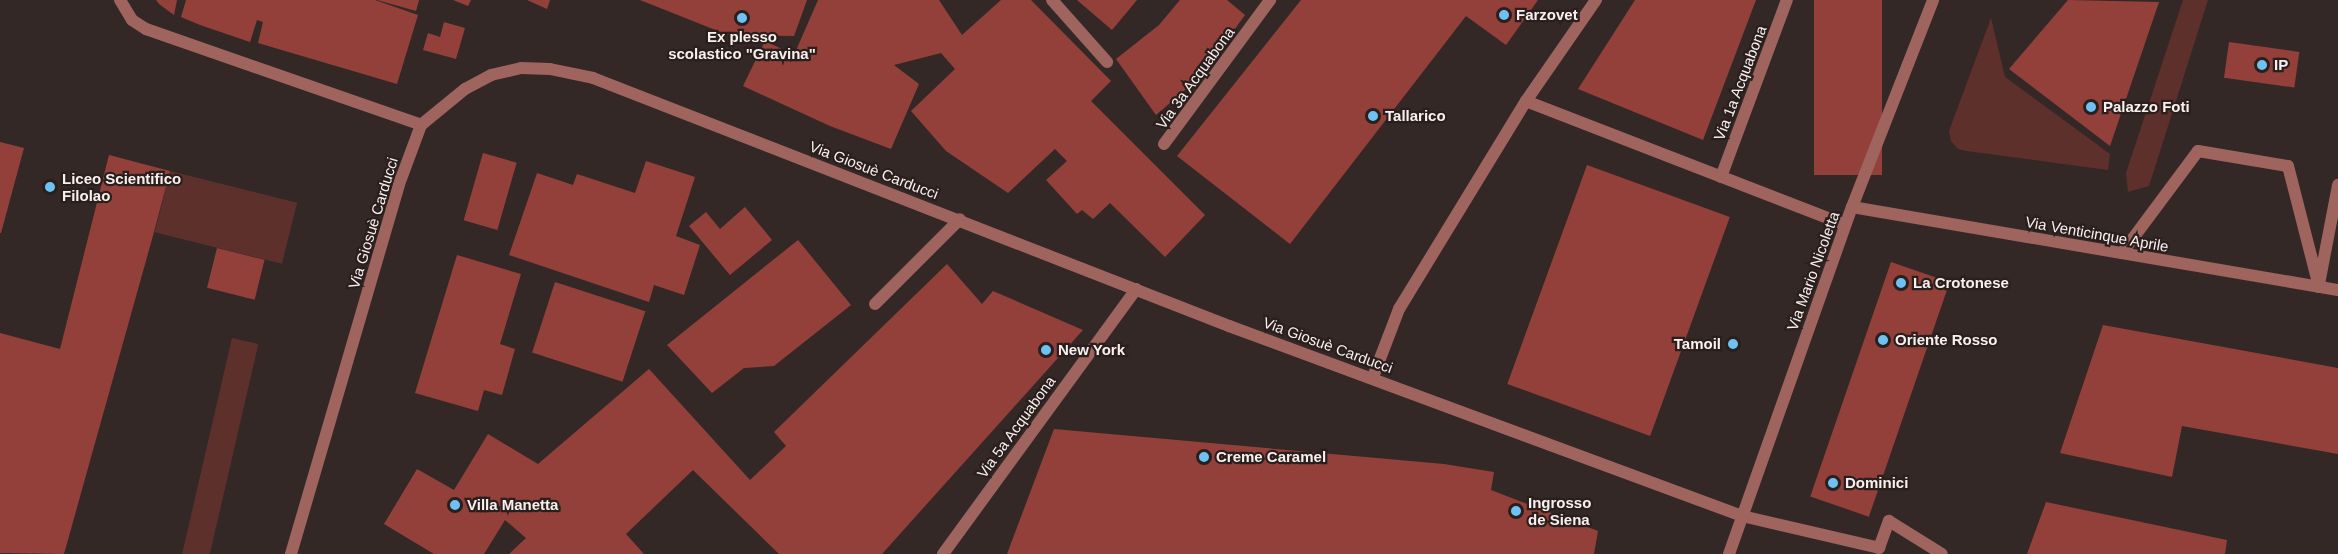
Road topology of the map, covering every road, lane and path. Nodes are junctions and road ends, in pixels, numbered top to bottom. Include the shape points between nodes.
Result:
1 (120, 0) edge
2 (1052, 0) edge
3 (1270, 0) edge
4 (1596, 0) edge
5 (1787, 0) edge
6 (1933, 0) edge
7 (1107, 62) dead end
8 (1526, 101) junction
9 (421, 125) junction
10 (1164, 144) dead end
11 (1721, 177) junction
12 (2338, 185) edge
13 (1852, 207) junction
14 (960, 219) junction
15 (1845, 225) junction
16 (2122, 253) junction
17 (2319, 287) junction
18 (1136, 289) junction
19 (2338, 290) edge
20 (875, 304) dead end
21 (1373, 377) junction
22 (1742, 516) junction
23 (1877, 551) edge
24 (291, 554) edge
25 (943, 554) edge
26 (1729, 554) edge
27 (1942, 554) edge

1 - 9 street via 132,20 146,28
2 - 7 street
3 - 10 street, Via 3a Acquabona
4 - 8 street
5 - 11 street, Via 1a Acquabona
6 - 13 street, Via Mario Nicoletta
8 - 11 street
8 - 21 street via 1399,309
9 - 14 street, Via Giosuè Carducci via 465,89 491,75 521,68 550,69 593,78
9 - 24 street, Via Giosuè Carducci via 401,179
11 - 15 street
12 - 17 street
13 - 15 street, Via Mario Nicoletta
13 - 16 street, Via Venticinque Aprile
14 - 18 street, Via Giosuè Carducci
14 - 20 street
15 - 22 street, Via Mario Nicoletta
16 - 17 street, Via Venticinque Aprile
16 - 17 street via 2198,151 2288,166
17 - 19 street, Via Venticinque Aprile
18 - 21 street, Via Giosuè Carducci
18 - 25 street, Via 5a Acquabona
21 - 22 street, Via Giosuè Carducci
22 - 23 street, Via Giosuè Carducci
22 - 26 street, Via Mario Nicoletta
23 - 27 street via 1889,521

